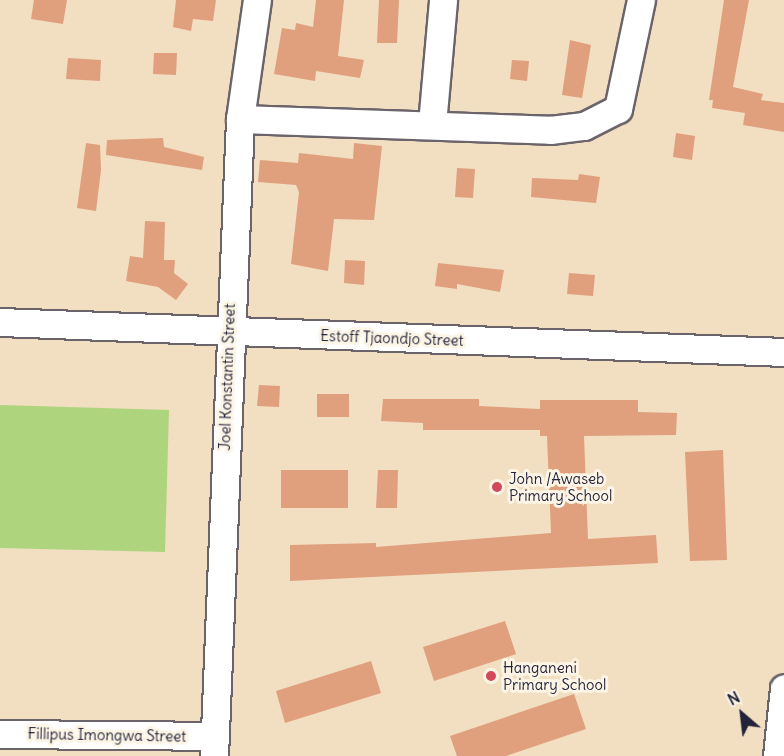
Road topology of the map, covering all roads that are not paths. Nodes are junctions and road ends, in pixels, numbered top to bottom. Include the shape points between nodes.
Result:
1 (257, 0) edge
2 (443, 0) edge
3 (641, 0) edge
4 (240, 119) junction
5 (432, 124) junction
6 (0, 322) edge
7 (229, 332) junction
8 (784, 352) edge
9 (784, 688) edge
10 (0, 734) edge
11 (214, 746) edge
12 (777, 756) edge

1 - 4 street, Joel Konstantin Street
2 - 5 street
3 - 5 street via 618,109 584,126 550,130
4 - 5 street
4 - 7 street, Joel Konstantin Street
6 - 7 street, Estoff Tjaondjo Street
7 - 8 street, Estoff Tjaondjo Street
7 - 11 street, Joel Konstantin Street
9 - 12 street
10 - 11 street, Fillipus Imongwa Street

